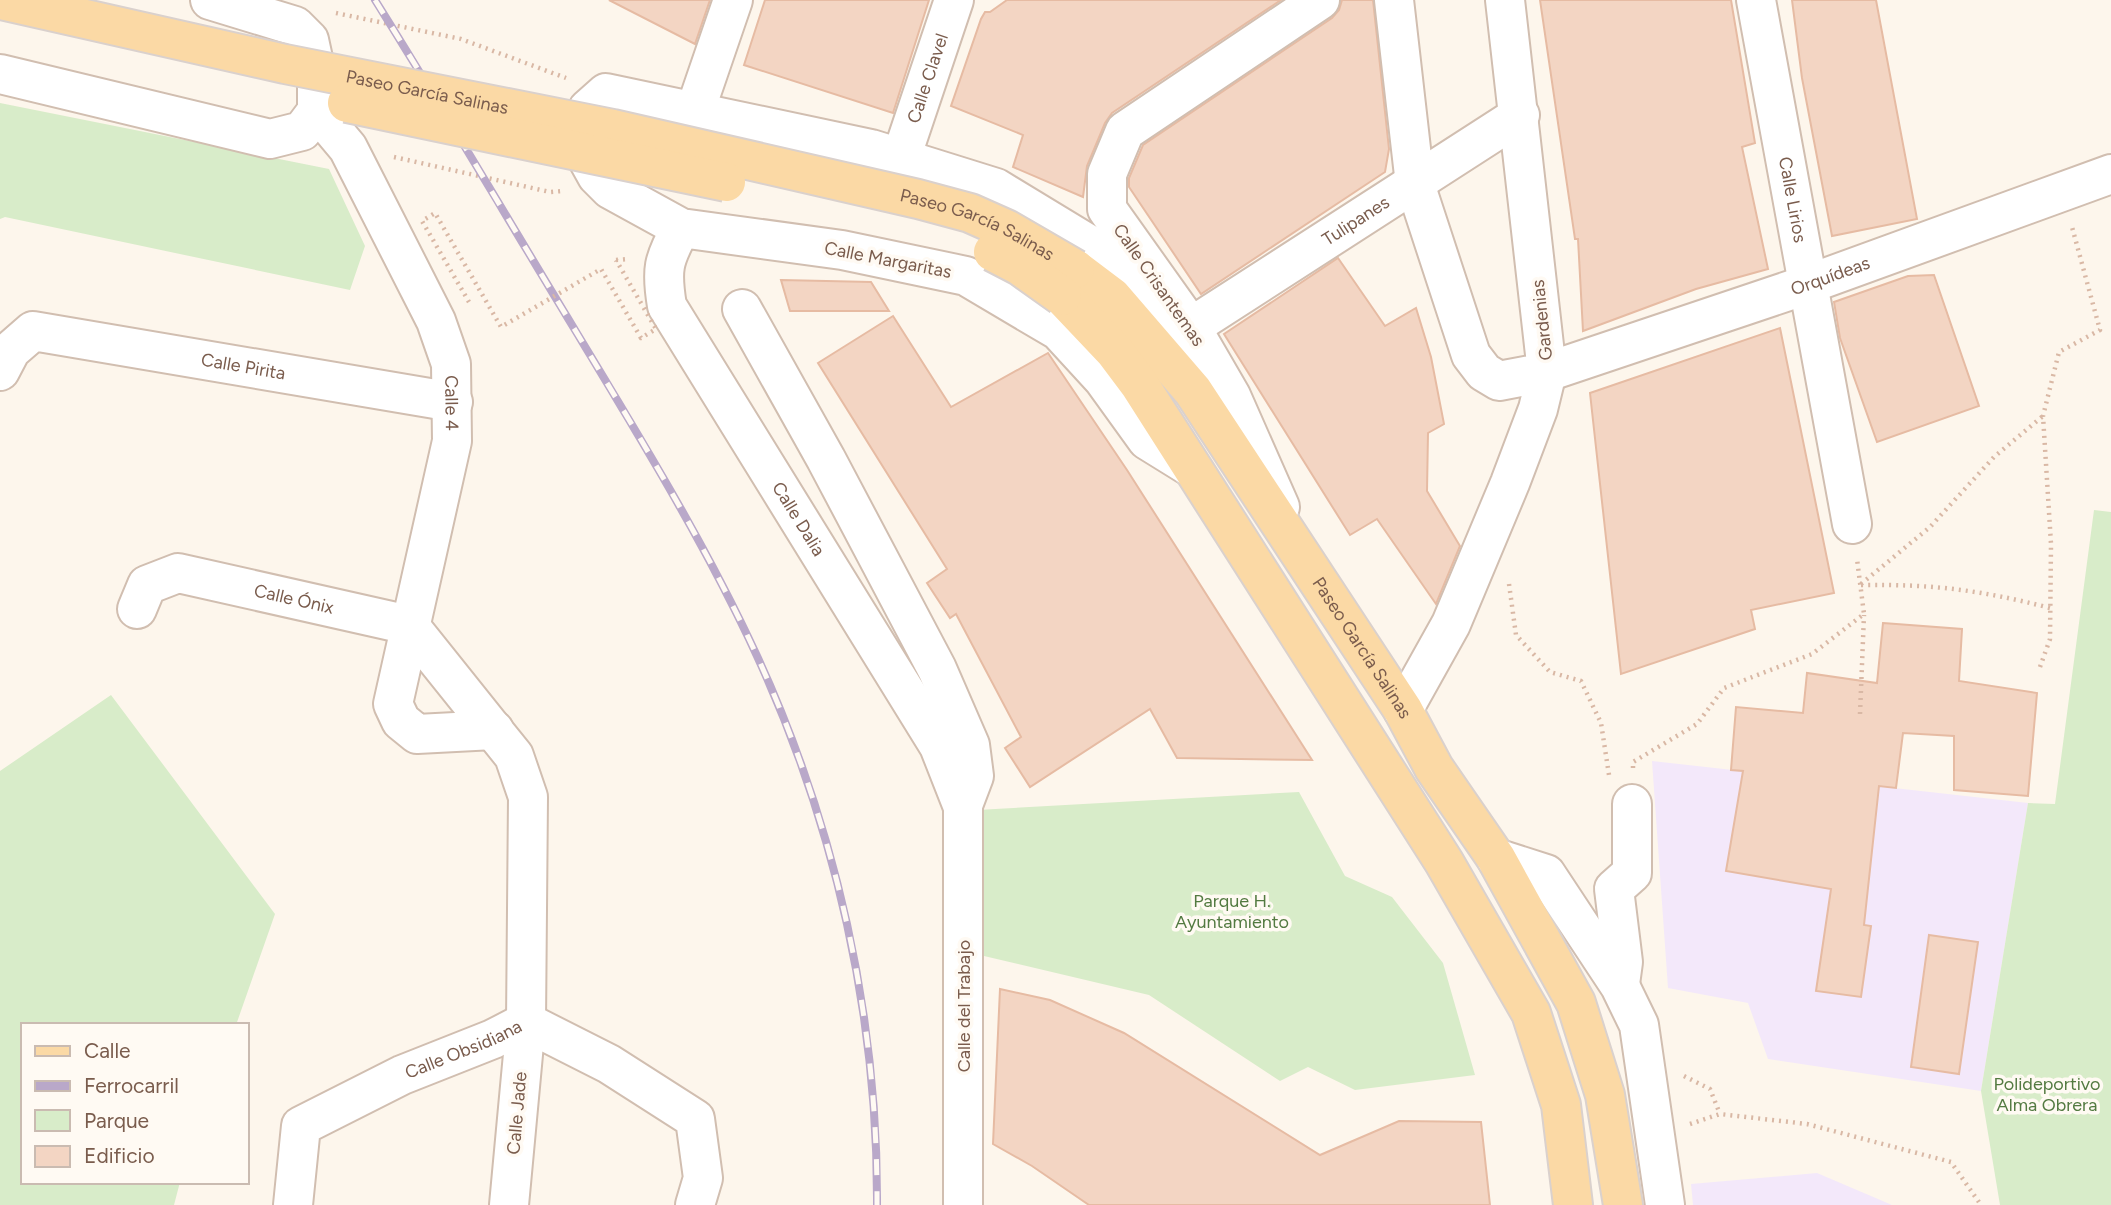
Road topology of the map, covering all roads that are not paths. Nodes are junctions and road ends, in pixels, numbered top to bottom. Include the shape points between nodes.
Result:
1 (1, 0) edge
2 (210, 0) edge
3 (733, 0) edge
4 (954, 0) edge
5 (1320, 0) edge
6 (1394, 0) edge
7 (1505, 0) edge
8 (1756, 0) edge
9 (273, 15) edge
10 (0, 23) edge
11 (0, 74) edge
12 (317, 111) junction
13 (695, 111) junction
14 (1520, 115) junction
15 (901, 158) junction
16 (2111, 174) edge
17 (1415, 184) junction
18 (681, 228) junction
19 (1069, 283) junction
20 (1806, 285) junction
21 (741, 309) dead end
22 (1191, 327) junction
23 (0, 371) edge
24 (1547, 372) junction
25 (1194, 391) junction
26 (453, 402) junction
27 (1189, 466) junction
28 (1852, 524) road end
29 (1287, 533) junction
30 (137, 609) dead end
31 (409, 625) junction
32 (1404, 710) junction
33 (494, 730) junction
34 (1621, 794) road end
35 (962, 807) junction
36 (1496, 858) junction
37 (1620, 986) junction
38 (526, 1022) junction
39 (293, 1205) edge
40 (509, 1205) edge
41 (695, 1205) edge
42 (963, 1205) edge
43 (1573, 1205) edge
44 (1623, 1205) edge
45 (1665, 1205) edge

1 - 19 main road, Paseo García Salinas, bridge via 285,64 613,129 918,199 970,213 1006,229
2 - 9 street
3 - 13 street
4 - 15 street, Calle Clavel
5 - 22 street, Calle Crisantemas via 1125,131 1107,174 1107,209
6 - 17 street
7 - 14 street, Gardenias
8 - 20 street, Calle Lirios
9 - 12 street via 309,40 317,77
10 - 19 main road, Paseo García Salinas, bridge via 284,90 932,225
11 - 12 street via 270,139 302,131
12 - 26 street, Calle 4 via 348,148 436,321 451,364
13 - 15 street
13 - 18 street via 606,93 588,108 587,158 597,176
14 - 17 street, Tulipanes
14 - 24 street, Gardenias
15 - 25 street via 996,188 1103,253 1167,324
16 - 20 street, Orquídeas
17 - 22 street, Tulipanes
17 - 24 street, Orquídeas via 1471,355 1484,372 1499,381
18 - 27 street, Calle Margaritas via 842,250 966,276 1059,331 1103,379 1147,440
18 - 35 street, Calle Dalia via 665,256 662,276 667,306 939,747
19 - 25 main road, Paseo García Salinas via 1112,297
19 - 27 main road, Paseo García Salinas
20 - 24 street, Orquídeas
20 - 28 street, Calle Lirios
21 - 35 street via 937,669 970,745 974,776
22 - 29 street, Calle Crisantemas via 1259,455
23 - 26 street, Calle Pirita via 11,350 33,331
24 - 32 street, Gardenias via 1515,471 1451,624
25 - 29 main road, Paseo García Salinas
26 - 31 street, Calle 4 via 452,441
27 - 43 main road, Paseo García Salinas via 1444,862 1531,1013 1561,1105
29 - 32 main road, Paseo García Salinas
30 - 31 street, Calle Ónix via 148,585 178,573
31 - 33 street, Calle Jade
31 - 33 street, Calle 4 via 393,704 401,721 417,734
32 - 36 main road, Paseo García Salinas via 1434,768
33 - 38 street, Calle Jade via 514,755 528,797
34 - 37 street via 1632,873 1614,889 1623,962
35 - 42 street, Calle del Trabajo
36 - 37 street via 1546,874
36 - 44 main road, Paseo García Salinas via 1576,1003 1605,1095
37 - 45 street via 1639,1025
38 - 39 street, Calle Obsidiana via 402,1075 301,1126
38 - 40 street, Calle Jade
38 - 41 street, Calle Obsidiana via 609,1064 695,1119 703,1178

